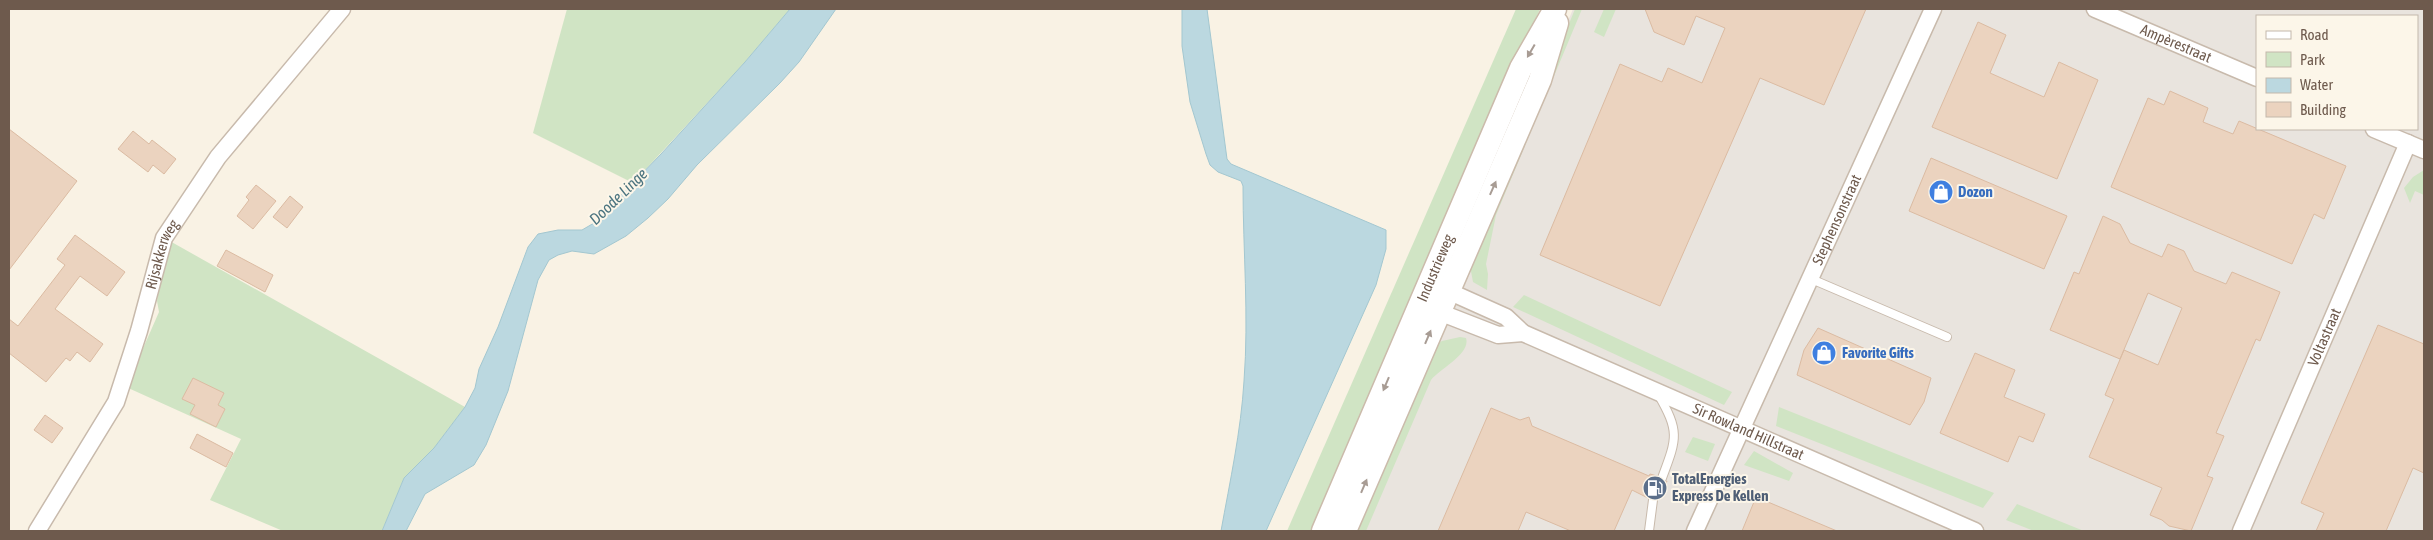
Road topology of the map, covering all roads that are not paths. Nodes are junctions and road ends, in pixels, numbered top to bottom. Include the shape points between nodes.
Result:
1 (342, 9) edge
2 (1555, 9) edge
3 (1561, 9) edge
4 (1933, 9) edge
5 (2095, 9) edge
6 (2256, 78) edge
7 (2376, 130) edge
8 (2408, 143) junction
9 (2424, 150) edge
10 (1809, 278) junction
11 (1426, 291) junction
12 (1448, 291) junction
13 (1439, 312) junction
14 (1523, 333) junction
15 (1947, 337) dead end
16 (1656, 390) junction
17 (1739, 429) junction
18 (1662, 478) dead end
19 (1653, 500) dead end
20 (37, 531) edge
21 (1323, 531) edge
22 (1345, 531) edge
23 (1649, 531) edge
24 (1695, 531) edge
25 (1974, 531) edge
26 (2241, 531) edge

1 - 20 street, Rijsakkerweg via 218,157 164,238 116,402
2 -> 11 main road, Industrieweg via 1521,68
12 -> 3 main road, Industrieweg via 1540,80
4 - 10 street, Stephensonstraat
5 - 6 street, Ampèrestraat
7 - 8 street
8 - 9 street
8 - 26 street, Voltastraat
10 - 15 lane
10 - 17 street, Stephensonstraat
11 - 12 street, Sir Rowland Hillstraat
11 - 13 street
11 -> 21 main road, Industrieweg
12 - 13 main road, Industrieweg
12 - 14 street, Sir Rowland Hillstraat via 1506,317
13 - 14 street, Sir Rowland Hillstraat via 1498,335
22 -> 13 main road, Industrieweg
14 - 16 street, Sir Rowland Hillstraat
16 - 17 street, Sir Rowland Hillstraat
16 - 18 lane via 1672,418 1676,433
17 - 24 street, Stephensonstraat
17 - 25 street, Sir Rowland Hillstraat
19 - 23 lane

